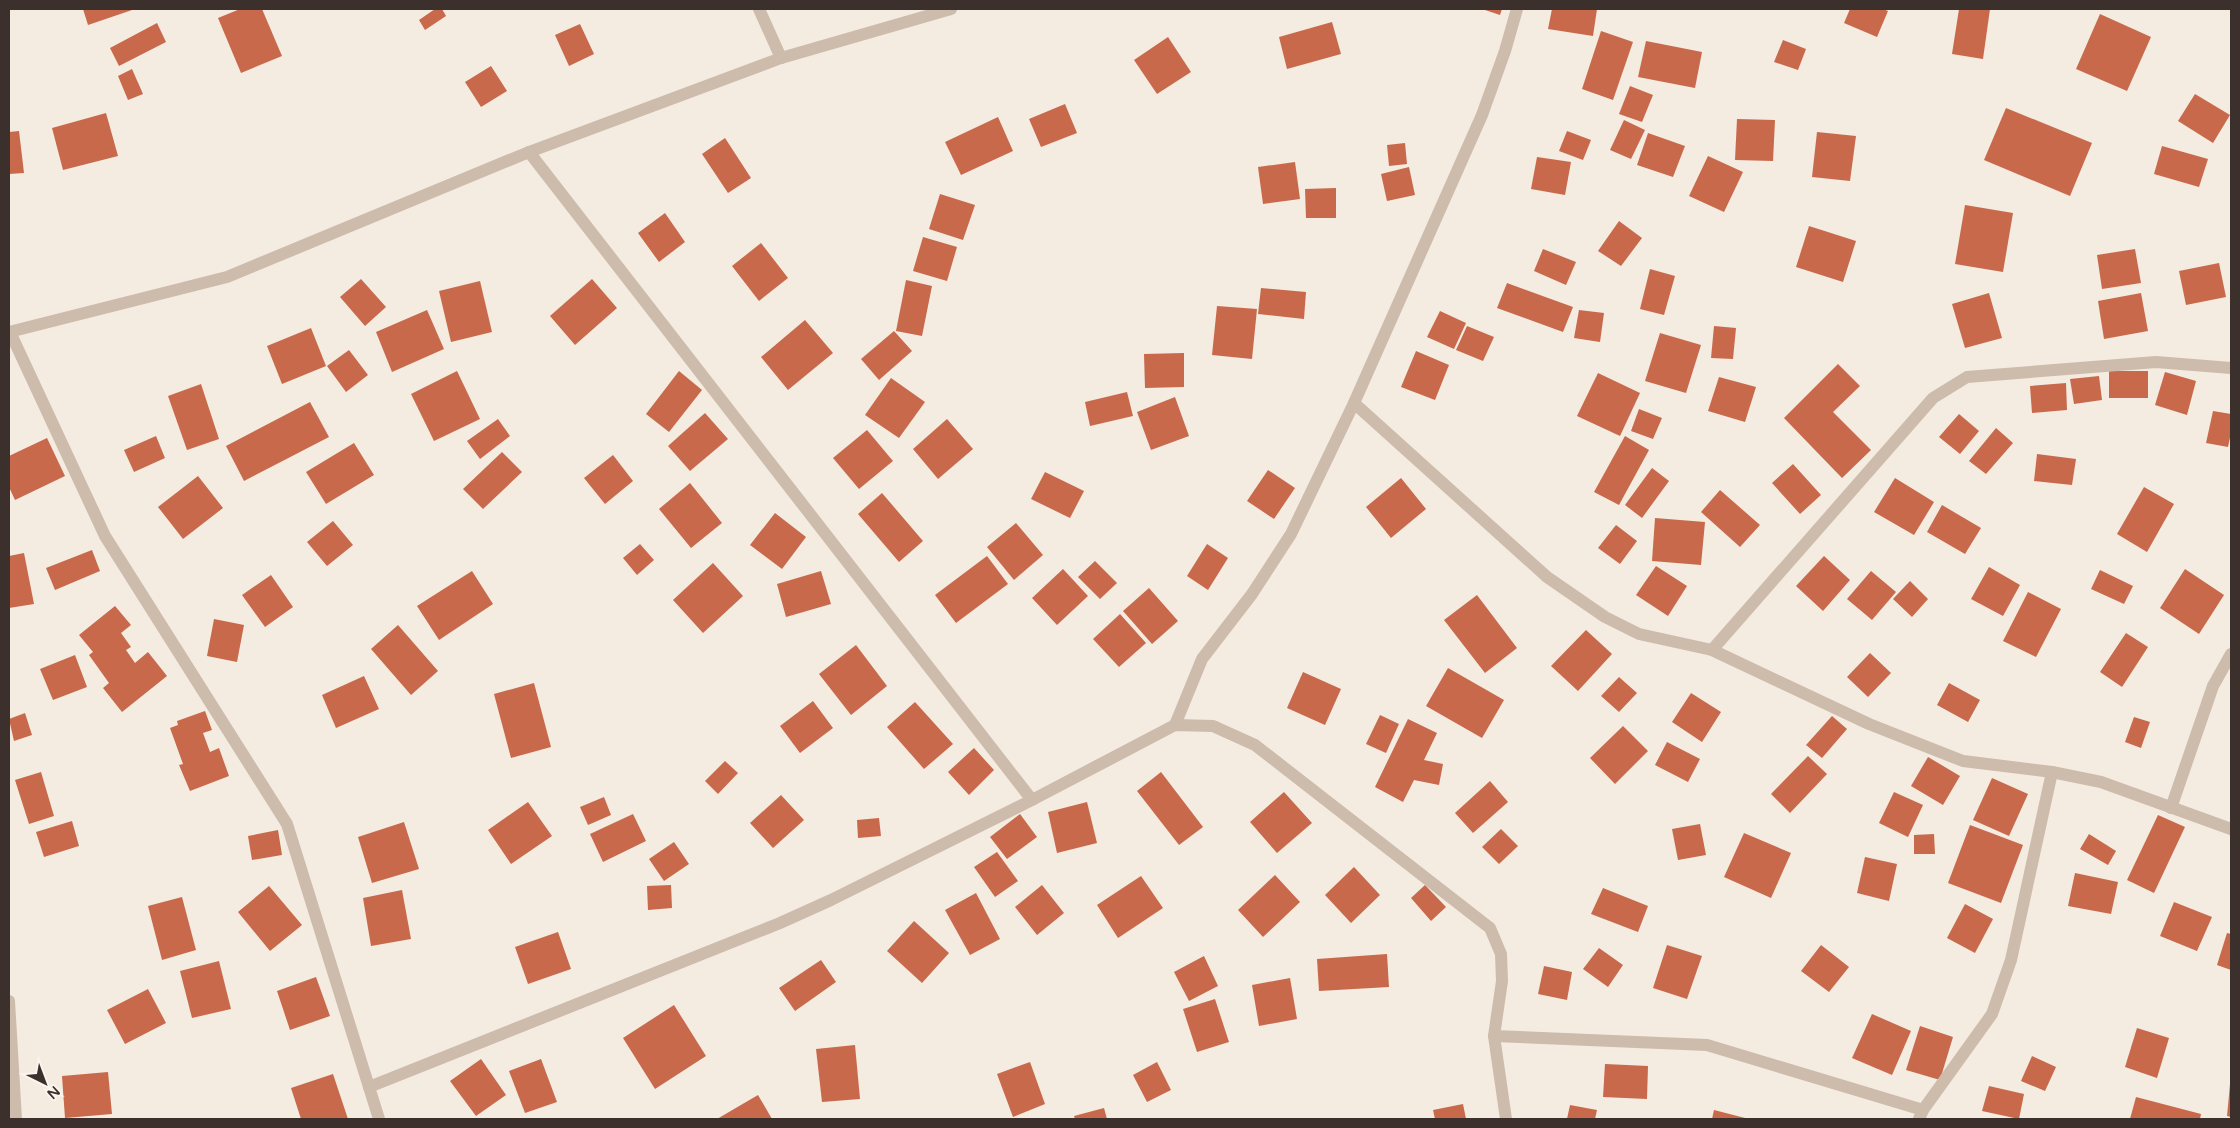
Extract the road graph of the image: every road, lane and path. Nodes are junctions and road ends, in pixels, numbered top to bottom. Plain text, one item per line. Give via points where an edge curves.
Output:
1 (758, 9) edge
2 (951, 9) edge
3 (1517, 9) edge
4 (781, 58) junction
5 (529, 152) junction
6 (9, 332) edge
7 (2231, 368) edge
8 (1354, 403) junction
9 (1712, 650) junction
10 (2231, 654) edge
11 (1175, 725) junction
12 (2052, 772) junction
13 (1032, 800) junction
14 (2171, 808) junction
15 (2231, 829) edge
16 (9, 1001) edge
17 (1494, 1036) junction
18 (368, 1087) junction
19 (1921, 1115) edge
20 (16, 1119) edge
21 (379, 1119) edge
22 (1506, 1119) edge

1 - 4 street
2 - 4 street
3 - 8 street via 1482,115
4 - 5 street
5 - 6 street via 227,277
5 - 13 street
6 - 18 street via 105,536 287,824
7 - 9 street via 2156,362 1967,377 1932,398
8 - 9 street via 1547,577 1605,617 1639,634
8 - 11 street via 1291,534 1252,594 1202,659
9 - 12 street via 1870,724 1962,761
10 - 14 street via 2213,686
11 - 13 street
11 - 17 street via 1213,726 1255,746 1490,928 1501,954 1502,981
12 - 14 street via 2101,782
12 - 19 street via 2011,960 1992,1014
13 - 18 street via 780,923
14 - 15 street
16 - 20 street
17 - 19 street via 1707,1045
17 - 22 street
18 - 21 street

